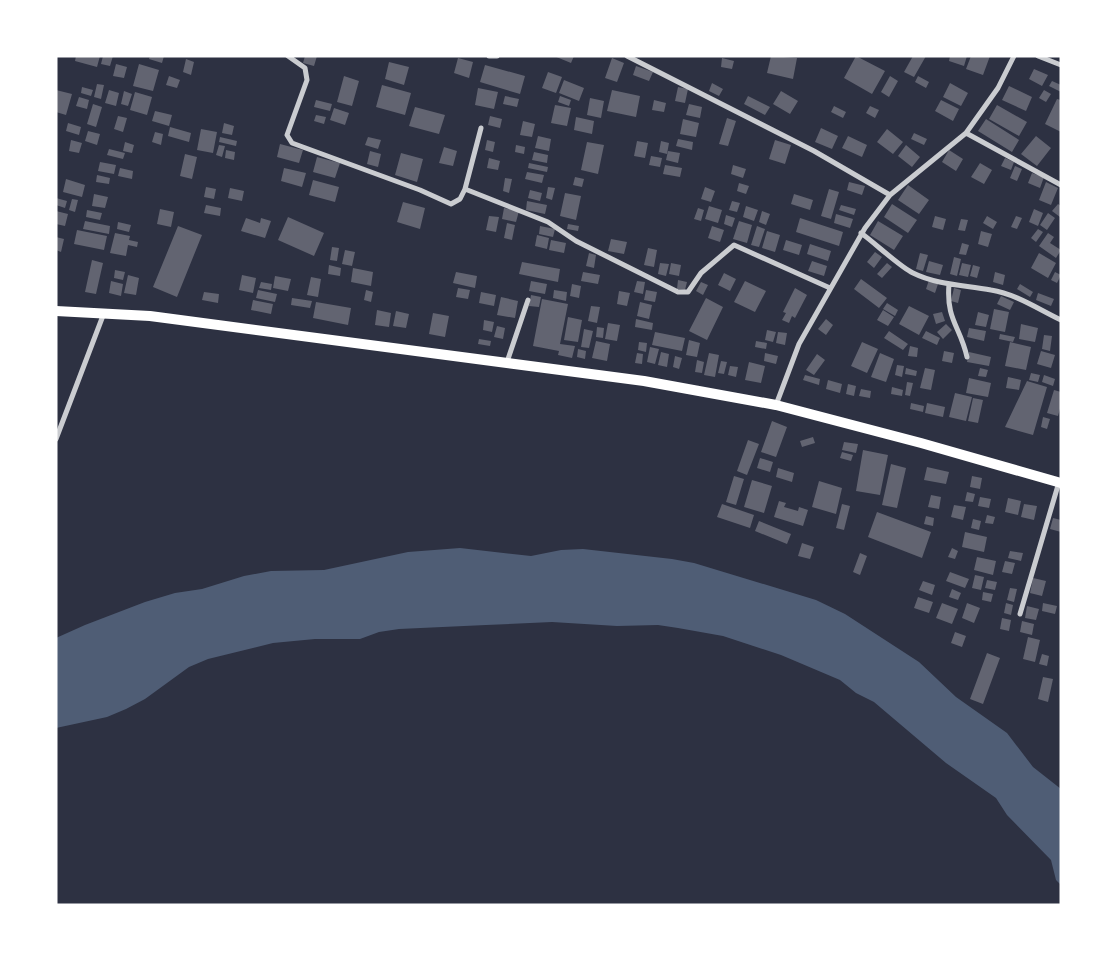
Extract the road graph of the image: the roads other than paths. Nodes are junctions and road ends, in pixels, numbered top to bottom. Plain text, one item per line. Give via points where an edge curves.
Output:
1 (288, 56) edge
2 (489, 56) edge
3 (497, 56) edge
4 (627, 56) edge
5 (1014, 56) edge
6 (1038, 56) edge
7 (1061, 65) edge
8 (481, 128) dead end
9 (966, 133) junction
10 (1061, 185) edge
11 (465, 189) junction
12 (890, 196) junction
13 (861, 234) junction
14 (949, 284) junction
15 (830, 288) junction
16 (528, 300) dead end
17 (56, 311) edge
18 (104, 312) junction
19 (1061, 320) edge
20 (967, 357) dead end
21 (507, 362) junction
22 (776, 405) junction
23 (56, 439) edge
24 (1060, 483) edge
25 (1020, 614) dead end

1 - 11 street via 305,68 307,80 287,135 292,143 451,204 460,199
2 - 3 street
4 - 12 street via 814,151
5 - 9 street via 998,88
6 - 7 street
8 - 11 street
9 - 10 street
9 - 12 street
11 - 15 street via 548,222 576,242 678,292 688,292 701,273 734,245
12 - 13 street
13 - 14 street via 912,273
13 - 15 street
14 - 19 street via 1014,296
14 - 20 street via 952,321
15 - 22 street via 799,344
16 - 21 street
17 - 18 main road
18 - 21 main road
18 - 23 street
21 - 22 main road via 644,381
22 - 24 main road
24 - 25 street

